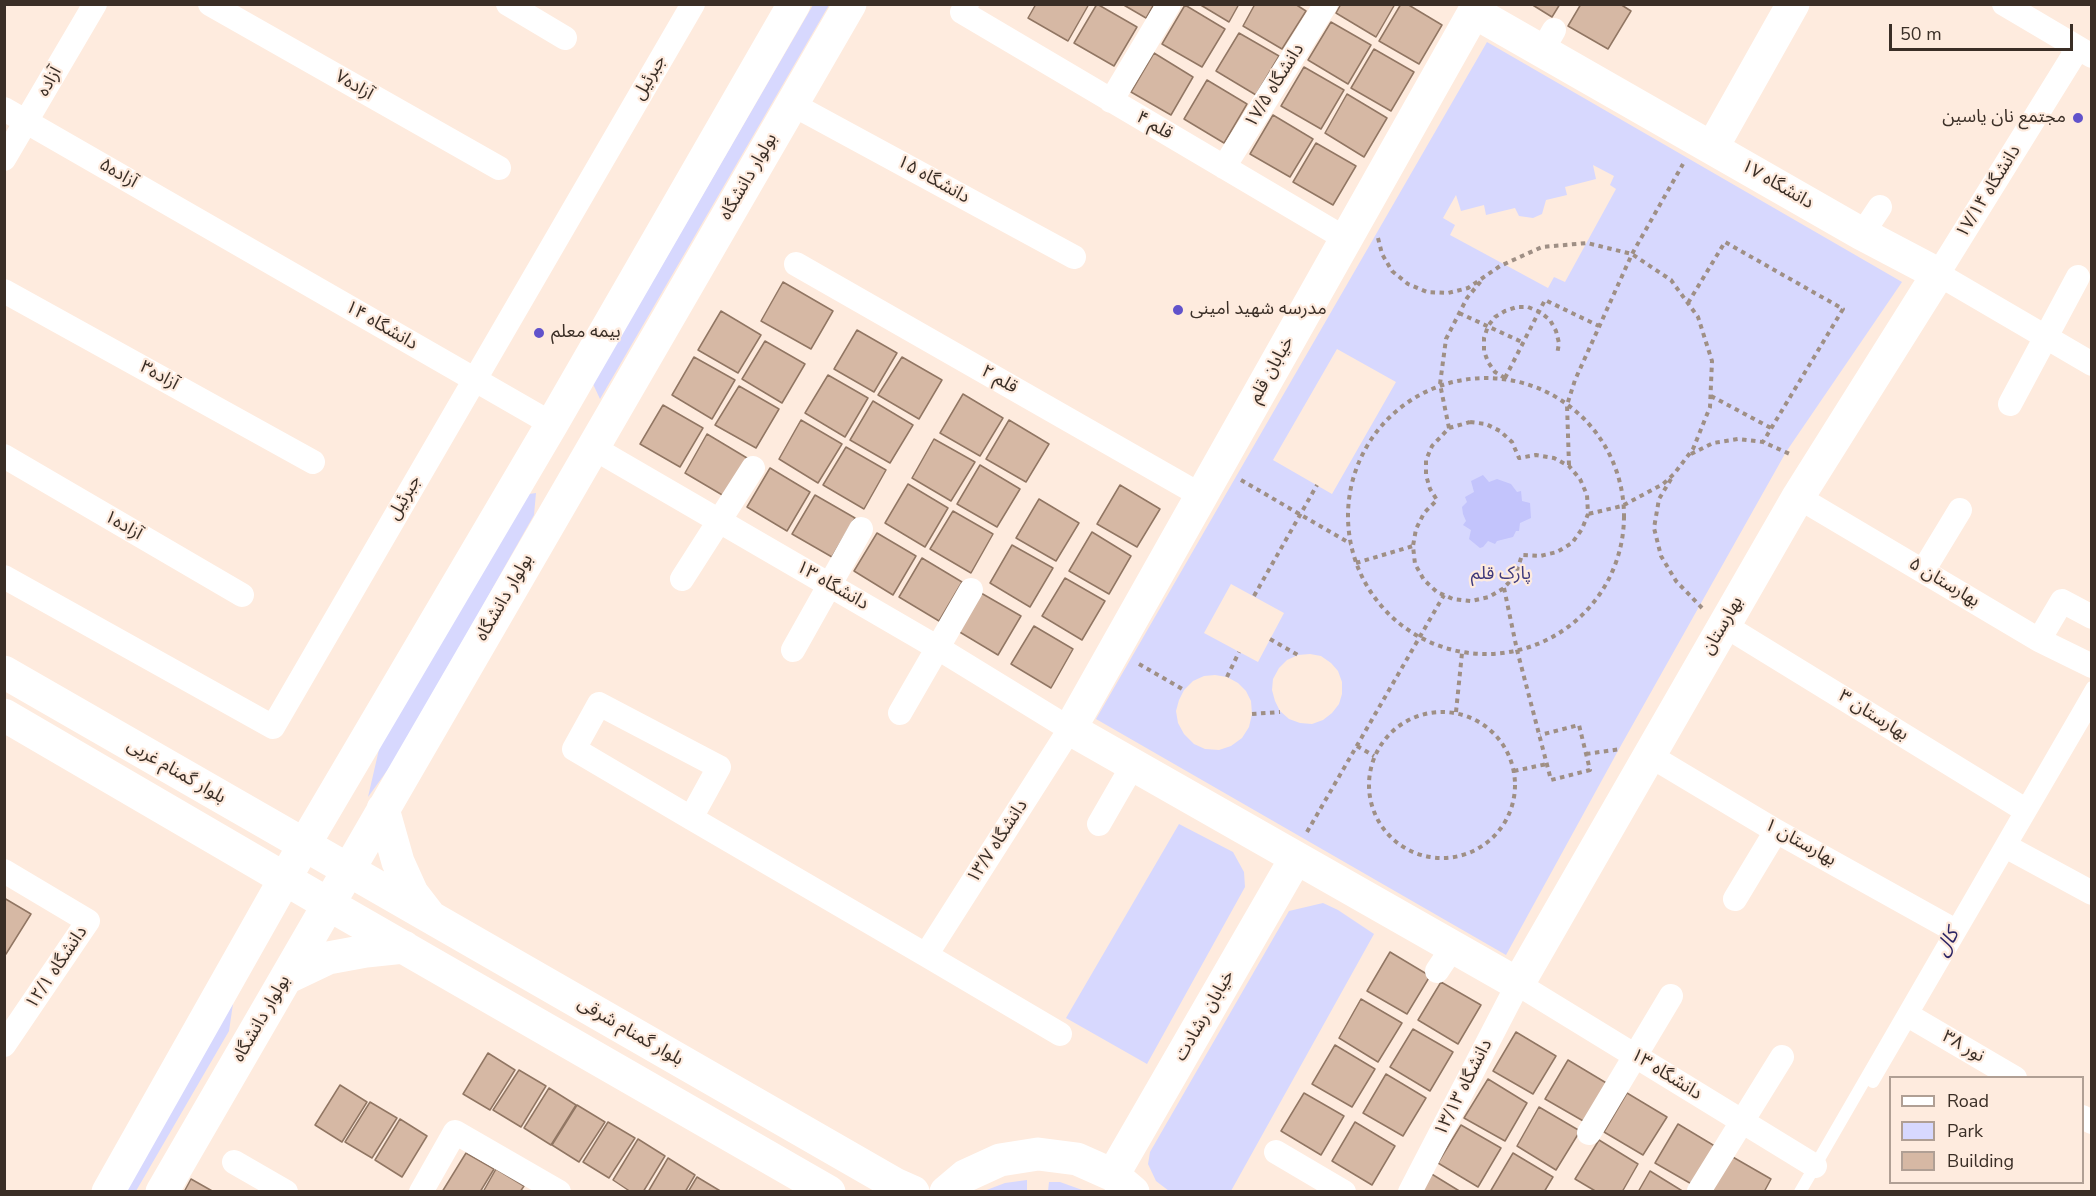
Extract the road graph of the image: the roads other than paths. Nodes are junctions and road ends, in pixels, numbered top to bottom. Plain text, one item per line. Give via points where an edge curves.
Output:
1 (95, 4) edge
2 (210, 4) edge
3 (508, 4) edge
4 (693, 4) edge
5 (795, 4) edge
6 (850, 4) edge
7 (1169, 4) edge
8 (1326, 4) edge
9 (1793, 4) edge
10 (2004, 4) edge
11 (1472, 7) edge
12 (965, 8) edge
13 (565, 38) dead end
14 (2084, 52) edge
15 (1111, 101) junction
16 (792, 104) junction
17 (4, 109) edge
18 (27, 121) junction
19 (1705, 144) junction
20 (4, 159) edge
21 (1224, 167) junction
22 (499, 168) dead end
23 (1880, 207) dead end
24 (210, 227) joint
25 (1352, 228) junction
26 (1862, 234) junction
27 (1074, 257) dead end
28 (796, 264) dead end
29 (1938, 274) junction
30 (2078, 277) dead end
31 (4, 291) edge
32 (2046, 338) junction
33 (2091, 364) edge
34 (474, 379) junction
35 (2010, 404) dead end
36 (552, 424) junction
37 (592, 447) junction
38 (4, 456) edge
39 (313, 462) dead end
40 (753, 468) dead end
41 (1202, 496) junction
42 (1798, 497) junction
43 (1960, 510) dead end
44 (720, 521) junction
45 (861, 528) dead end
46 (1923, 571) junction
47 (4, 577) edge
48 (682, 579) dead end
49 (828, 584) junction
50 (971, 590) dead end
51 (242, 595) dead end
52 (2091, 617) edge
53 (1724, 625) junction
54 (2039, 640) junction
55 (938, 648) junction
56 (793, 650) dead end
57 (2091, 666) edge
58 (4, 672) edge
59 (2091, 687) edge
60 (2091, 707) edge
61 (900, 713) dead end
62 (4, 715) edge
63 (1070, 729) junction
64 (1649, 755) junction
65 (1133, 765) junction
66 (2022, 808) junction
67 (383, 809) junction
68 (691, 818) junction
69 (1099, 824) dead end
70 (1776, 831) junction
71 (304, 845) junction
72 (2009, 848) junction
73 (1296, 858) junction
74 (4, 871) edge
75 (348, 871) junction
76 (285, 878) junction
77 (2091, 893) edge
78 (1735, 899) dead end
79 (328, 904) junction
80 (432, 919) junction
81 (1952, 928) junction
82 (404, 947) junction
83 (926, 955) junction
84 (286, 978) junction
85 (1518, 984) junction
86 (1671, 996) dead end
87 (1911, 1017) junction
88 (1060, 1034) dead end
89 (6, 1039) edge
90 (1635, 1056) junction
91 (1782, 1057) dead end
92 (2013, 1076) edge
93 (1742, 1122) junction
94 (1589, 1133) dead end
95 (1276, 1152) dead end
96 (234, 1162) dead end
97 (1815, 1166) junction
98 (1123, 1183) edge
99 (108, 1191) edge
100 (162, 1191) edge
101 (286, 1191) edge
102 (421, 1191) edge
103 (559, 1191) edge
104 (830, 1191) edge
105 (913, 1191) edge
106 (946, 1191) edge
107 (1344, 1191) edge
108 (1410, 1191) edge
109 (1699, 1191) edge
110 (1800, 1191) edge
111 (1809, 1191) edge

1 - 18 street, آزاده
2 - 22 street, آزاده۷
3 - 13 street
4 - 34 street, جبرئیل
5 - 36 main road
6 - 16 main road, بولوار دانشگاه
7 - 15 street
8 - 21 street, دانشگاه ۱۷/۵
9 - 19 main road
10 - 14 street
11 - 19 main road, دانشگاه ۱۷ via 1548,40
11 - 25 main road, خیابان قلم
12 - 15 street, قلم ۴
14 - 29 street, دانشگاه ۱۷/۱۴
15 - 21 street, قلم ۴
16 - 27 street, دانشگاه ۱۵
16 - 37 main road, بولوار دانشگاه
17 - 18 street, آزاده۵
18 - 20 street, آزاده
18 - 24 street, آزاده۵
19 - 26 main road, دانشگاه ۱۷
21 - 25 street, قلم ۴
23 - 26 street
24 - 34 street, دانشگاه ۱۴
25 - 41 main road, خیابان قلم
26 - 29 main road, دانشگاه ۱۷
28 - 41 street, قلم ۲
29 - 32 street, دانشگاه ۱۷
29 - 42 main road, بهارستان
30 - 32 street
31 - 39 street, آزاده۳
32 - 33 street, دانشگاه ۱۷
32 - 35 street
34 - 36 street, دانشگاه ۱۴
34 - 47 street, جبرئیل via 273,727
36 - 71 main road
37 - 44 street, دانشگاه ۱۳
37 - 67 main road, بولوار دانشگاه
38 - 51 street, آزاده۱
40 - 44 street
41 - 63 main road, خیابان قلم
42 - 46 street, بهارستان ۵
42 - 53 main road, بهارستان
43 - 46 street
44 - 48 street
44 - 49 street, دانشگاه ۱۳
45 - 49 street
46 - 54 street, بهارستان ۵
49 - 55 street, دانشگاه ۱۳
49 - 56 street
50 - 55 street
52 - 54 street via 2062,602
53 - 64 main road, بهارستان
53 - 66 street, بهارستان ۳
54 - 57 street, بهارستان ۵
55 - 61 street
55 - 63 street, دانشگاه ۱۳
58 - 71 main road, بلوار گمنام غربی
59 - 66 lane
60 - 72 lane
62 - 76 main road, بلوار گمنام غربی
63 - 65 main road
63 - 83 street, دانشگاه ۱۳/۷
64 - 70 street, بهارستان ۱
64 - 85 main road, بهارستان
65 - 69 street
65 - 73 main road
66 - 81 lane
67 - 75 main road, بولوار دانشگاه
67 - 80 main road via 398,862 412,892
68 - 68 street via 719,767 599,704 574,749
68 - 83 street
70 - 78 street
70 - 81 street, بهارستان ۱
71 - 75 main road, بلوار گمنام غربی
71 - 76 main road
72 - 77 street
72 - 87 lane
73 - 85 main road via 1445,959
73 - 98 main road, خیابان رشادت
74 - 89 street, دانشگاه ۱۲/۱ via 88,921
75 - 79 main road, بولوار دانشگاه
75 - 80 main road, بلوار گمنام شرقی
76 - 79 main road, بلوار گمنام غربی
76 - 99 main road
79 - 82 main road
79 - 84 main road, بولوار دانشگاه
80 - 105 main road, بلوار گمنام شرقی
81 - 97 lane
82 - 84 main road via 328,958
82 - 104 main road
83 - 88 street
84 - 100 main road, بولوار دانشگاه
85 - 90 street, دانشگاه ۱۳
85 - 108 street, دانشگاه ۱۳/۱۳
86 - 90 street
87 - 92 street, نور ۳۸
87 - 111 lane
90 - 93 street, دانشگاه ۱۳
90 - 94 street
91 - 93 street
93 - 97 street, دانشگاه ۱۳
93 - 109 street
95 - 107 street
96 - 101 street
97 - 110 lane
98 - 106 main road via 1077,1159 1038,1154 1000,1160 964,1176
102 - 103 street via 455,1132

